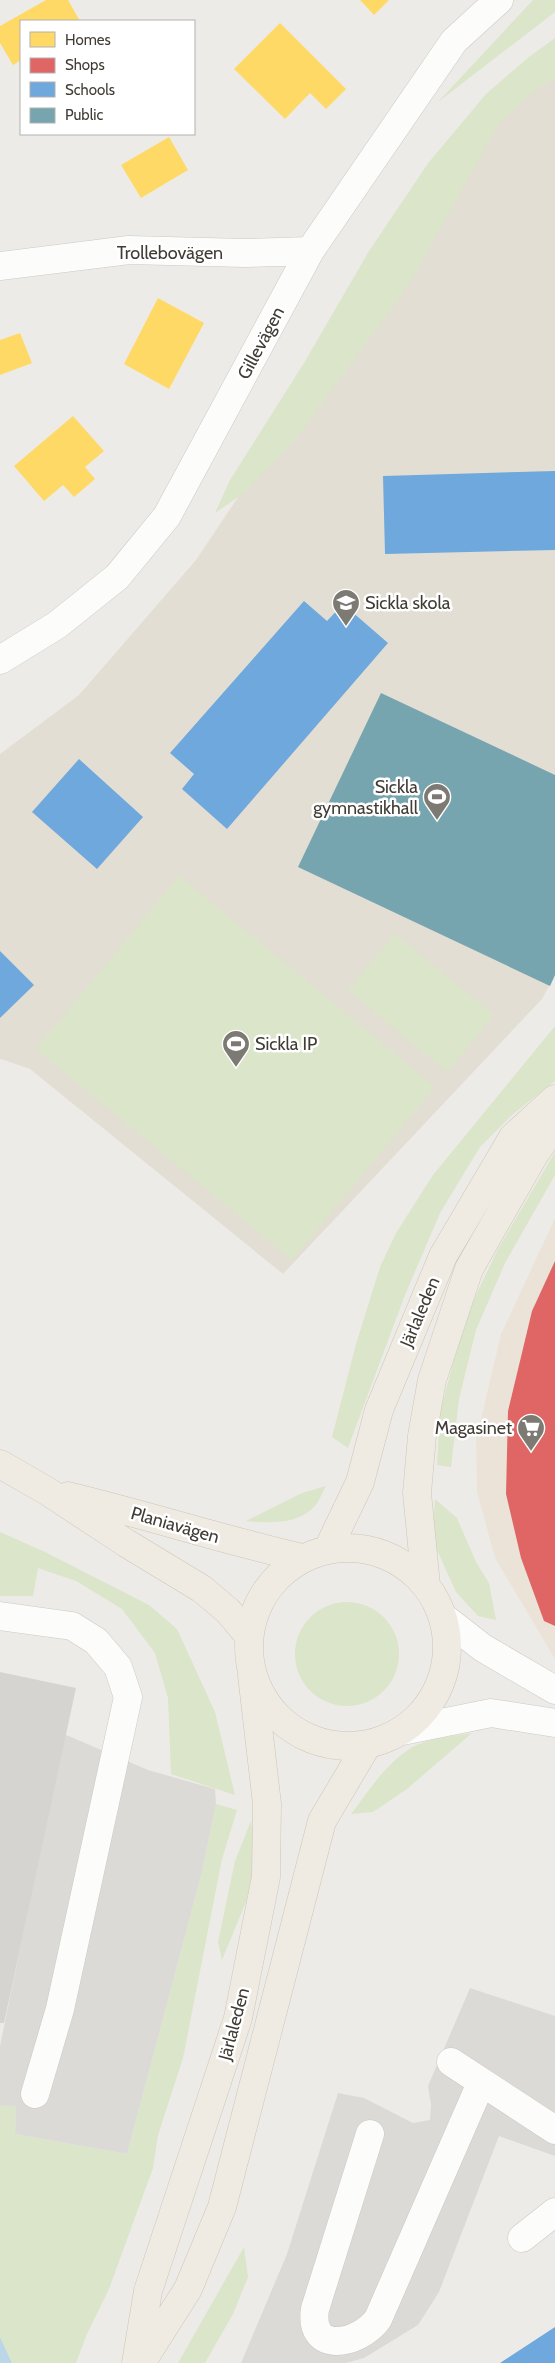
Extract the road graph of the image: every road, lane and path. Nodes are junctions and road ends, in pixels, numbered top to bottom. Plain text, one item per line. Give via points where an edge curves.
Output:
1 (499, 0) edge
2 (310, 251) junction
3 (0, 266) edge
4 (0, 660) edge
5 (555, 1099) edge
6 (555, 1125) edge
7 (0, 1464) edge
8 (47, 1491) junction
9 (328, 1549) junction
10 (302, 1558) junction
11 (426, 1585) junction
12 (0, 1616) edge
13 (443, 1617) junction
14 (249, 1636) junction
15 (252, 1675) junction
16 (555, 1690) edge
17 (555, 1723) edge
18 (402, 1730) junction
19 (366, 1745) junction
20 (451, 2062) dead end
21 (481, 2083) junction
22 (36, 2094) dead end
23 (555, 2130) edge
24 (370, 2134) dead end
25 (555, 2212) edge
26 (522, 2238) dead end
27 (136, 2363) edge
28 (141, 2363) edge

1 - 2 street, Gillevägen via 454,41
2 - 3 street, Trollebovägen via 130,250
2 - 4 street, Gillevägen via 167,516 117,577 57,625
5 - 9 main road, Järlaleden via 513,1137 443,1256 379,1410 360,1482
6 - 11 main road, Järlaleden via 534,1155 469,1269 432,1380 422,1436 417,1493
7 - 8 main road, Planiavägen
8 - 10 main road, Planiavägen via 231,1542
8 - 14 main road, Planiavägen via 202,1589 228,1611
9 - 10 main road
9 - 11 main road via 355,1548 382,1553 406,1566
10 - 14 main road, Järlaleden via 276,1578 258,1604
11 - 13 main road
12 - 22 street via 72,1626 96,1641 118,1667 128,1697 60,2009
13 - 16 street via 483,1648
13 - 18 main road via 448,1649 442,1680 426,1709
14 - 15 main road, Järlaleden
15 - 19 main road via 268,1707 295,1732 330,1745
15 - 27 main road, Järlaleden via 267,1804 266,1877 238,2018 148,2291
17 - 18 street via 491,1712
18 - 19 main road
19 - 28 main road, Järlaleden via 322,1821 222,2207 188,2289
20 - 21 street
21 - 23 street
21 - 24 street via 378,2319 361,2335 335,2342 325,2338 314,2326 314,2309
25 - 26 street

